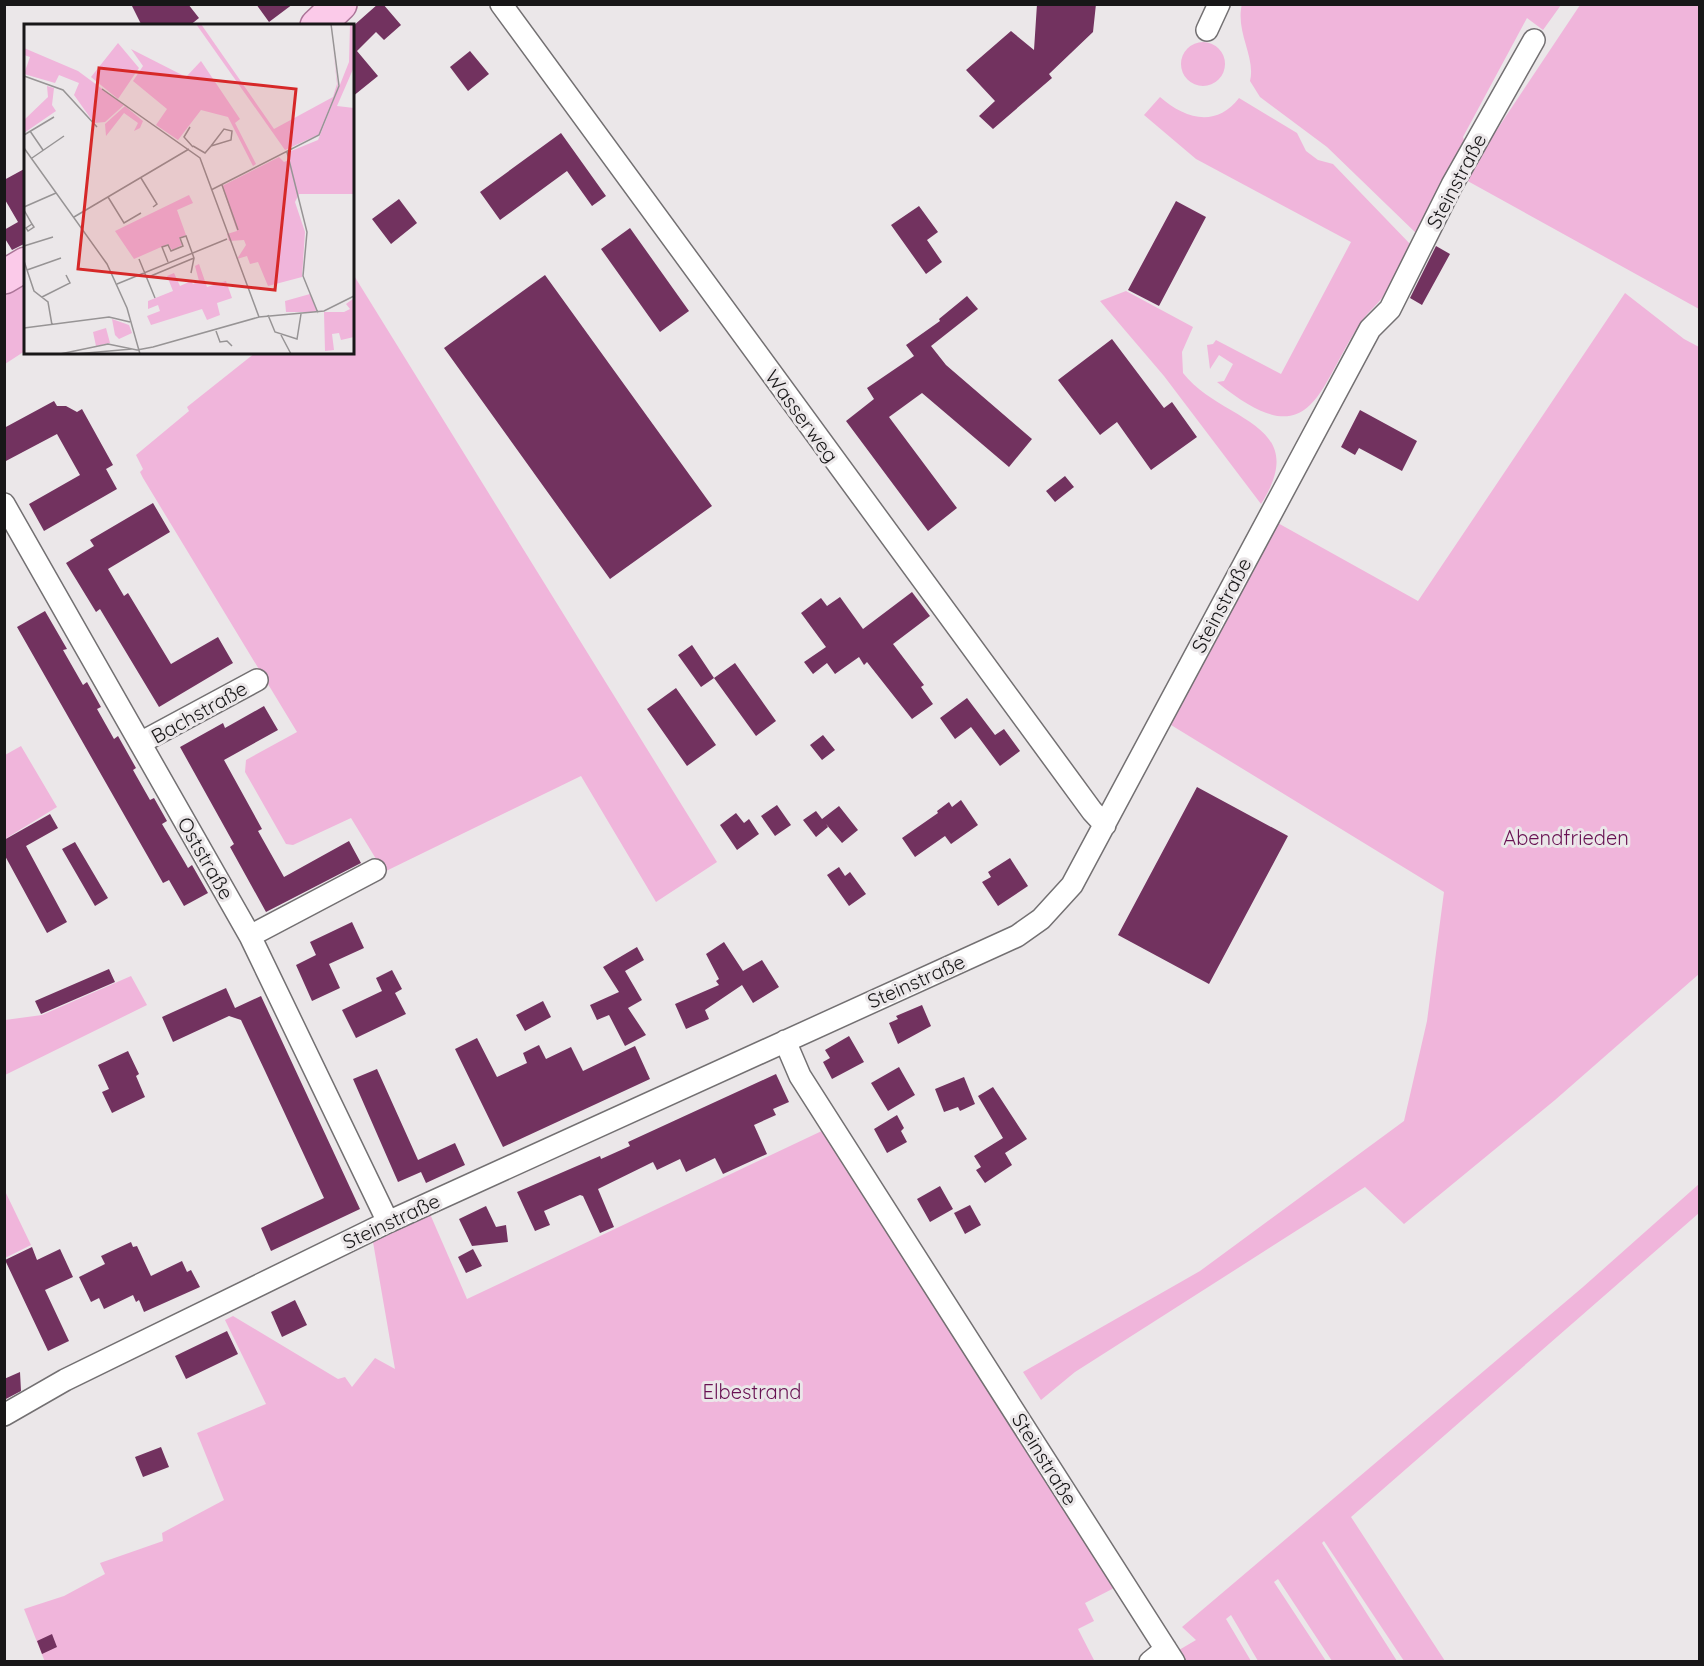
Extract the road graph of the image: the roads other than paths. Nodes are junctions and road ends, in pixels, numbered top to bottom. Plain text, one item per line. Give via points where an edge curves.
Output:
1 (340, 4) edge
2 (501, 4) edge
3 (1218, 4) edge
4 (319, 24) edge
5 (1207, 30) dead end
6 (1534, 40) dead end
7 (24, 265) edge
8 (4, 277) edge
9 (4, 504) edge
10 (257, 680) dead end
11 (140, 744) junction
12 (1105, 825) junction
13 (375, 870) dead end
14 (250, 936) junction
15 (785, 1041) junction
16 (388, 1222) junction
17 (4, 1415) edge
18 (1163, 1658) edge

1 - 4 main road
2 - 12 street, Wasserweg
3 - 5 street
6 - 12 street, Steinstraße via 1452,184 1390,309 1370,329
7 - 8 main road
9 - 11 street, Oststraße
10 - 11 street, Bachstraße
11 - 14 street, Oststraße
12 - 15 street, Steinstraße via 1058,903 1017,936
13 - 14 street
14 - 16 street, Oststraße
15 - 16 street, Steinstraße
15 - 18 street, Steinstraße via 800,1076
16 - 17 street, Steinstraße via 65,1380

